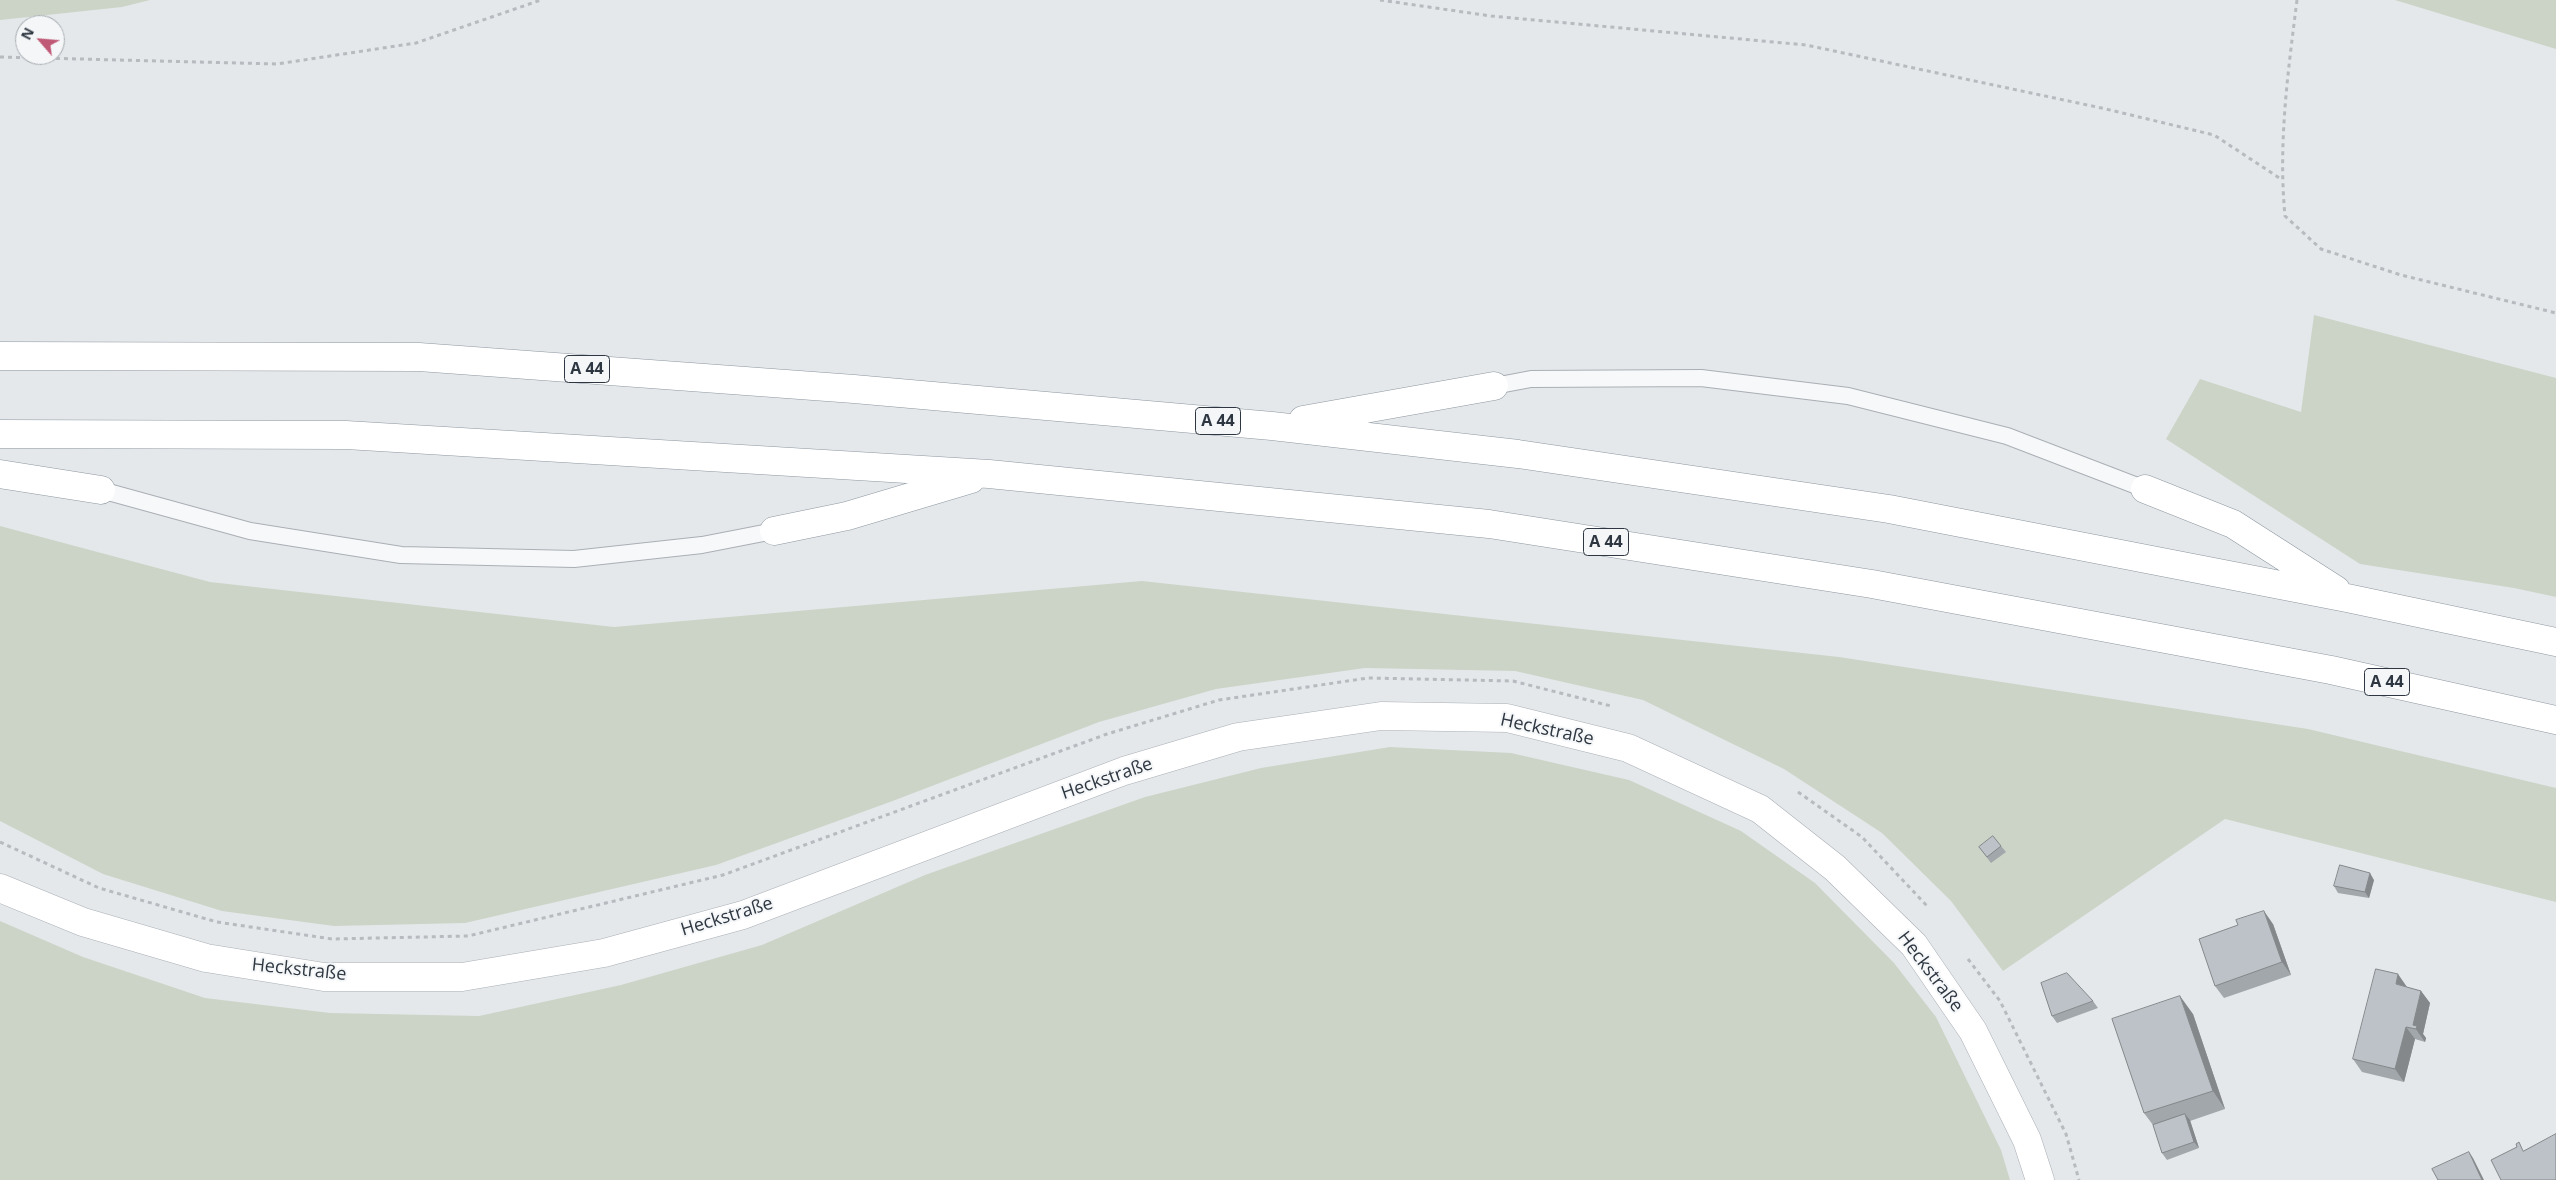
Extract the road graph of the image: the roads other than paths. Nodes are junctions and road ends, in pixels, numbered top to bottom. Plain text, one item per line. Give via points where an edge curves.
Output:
1 (0, 356) edge
2 (1494, 386) joint
3 (1272, 426) junction
4 (0, 434) edge
5 (0, 474) edge
6 (989, 474) junction
7 (2145, 489) joint
8 (101, 490) joint
9 (774, 531) joint
10 (2348, 598) junction
11 (2556, 642) edge
12 (2556, 720) edge
13 (0, 888) edge
14 (2040, 1180) edge

1 - 3 main road, A 44 via 420,357 854,389
2 - 3 main road
2 - 7 lane via 1532,379 1701,378 1848,396 2007,436
3 - 10 main road, A 44 via 1518,454 1889,509
4 - 6 main road, A 44 via 346,435
5 - 8 main road
6 - 9 main road via 847,516
6 - 12 main road, A 44 via 1489,524 1862,582 2331,670
7 - 10 main road via 2233,524
8 - 9 lane via 250,531 401,555 574,559 702,545
10 - 11 main road, A 44
13 - 14 main road, Heckstraße via 83,922 206,958 324,977 462,977 604,953 742,915 1124,771 1238,737 1381,716 1507,718 1628,748 1760,810 1835,868 1914,945 1973,1031 2027,1140

